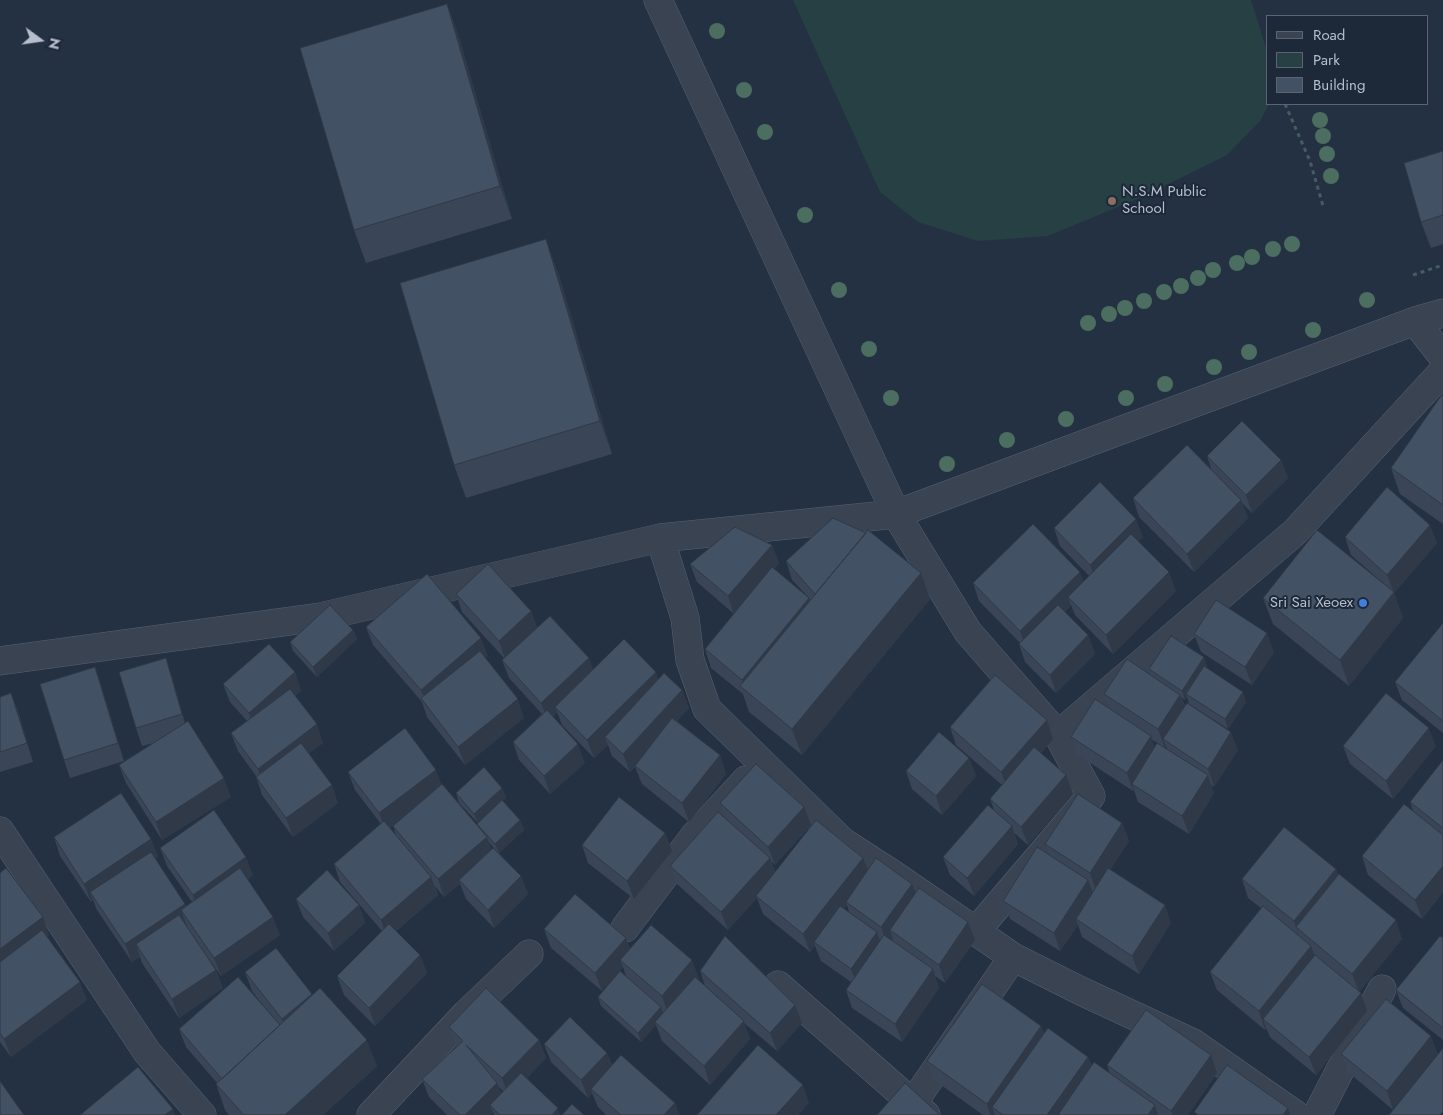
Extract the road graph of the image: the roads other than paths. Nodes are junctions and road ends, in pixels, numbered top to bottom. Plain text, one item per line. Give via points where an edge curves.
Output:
1 (658, 0) edge
2 (1443, 313) edge
3 (1415, 321) junction
4 (1443, 357) edge
5 (1443, 372) edge
6 (896, 514) junction
7 (660, 538) junction
8 (0, 661) edge
9 (1058, 735) junction
10 (762, 762) junction
11 (0, 831) edge
12 (625, 928) dead end
13 (976, 931) junction
14 (529, 954) dead end
15 (1013, 957) junction
16 (778, 985) edge
17 (1382, 989) dead end
18 (920, 1109) edge
19 (202, 1115) edge
20 (372, 1115) edge
21 (1296, 1115) edge
22 (1317, 1115) edge

1 - 6 street
2 - 3 street
3 - 4 street
3 - 6 street
5 - 9 street via 1295,532
6 - 7 street
6 - 9 street via 968,632
7 - 8 street via 320,617
7 - 10 street via 684,618 690,660 707,709
9 - 13 street via 1091,796
10 - 12 street via 695,836
10 - 13 street via 843,842
11 - 19 street via 147,1052
13 - 15 street
14 - 20 street via 460,1020
15 - 18 street
15 - 21 street via 1193,1043
16 - 18 street
17 - 22 street

